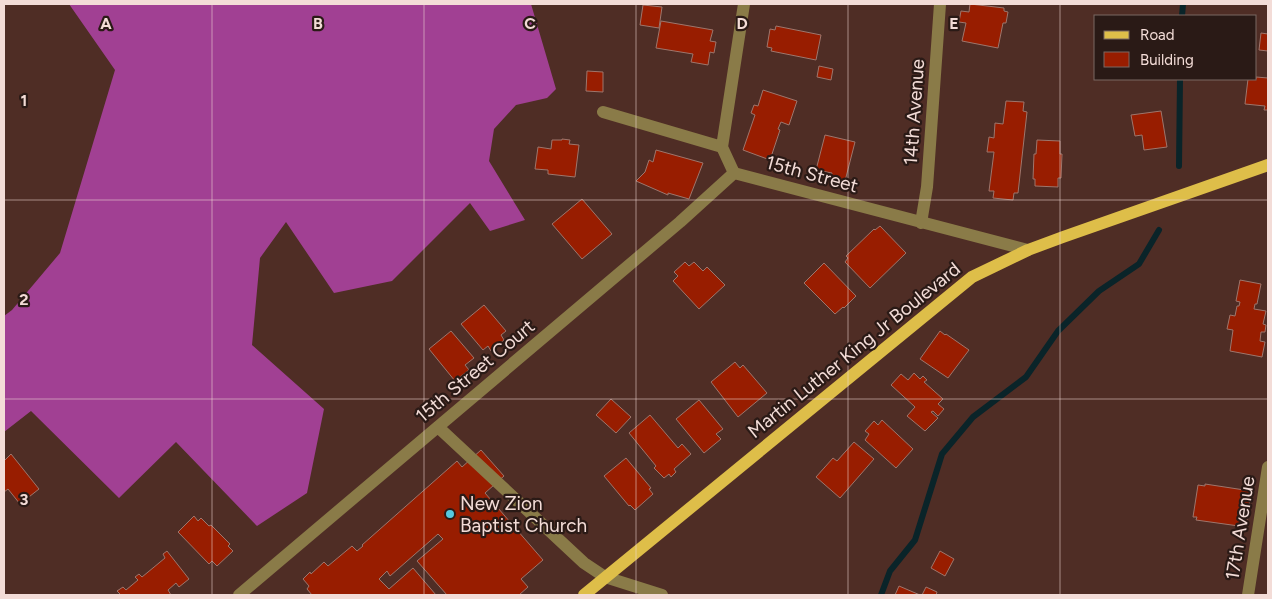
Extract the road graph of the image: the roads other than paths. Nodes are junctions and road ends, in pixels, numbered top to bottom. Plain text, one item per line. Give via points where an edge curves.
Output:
1 (744, 4) edge
2 (940, 4) edge
3 (603, 112) dead end
4 (722, 147) junction
5 (1268, 165) edge
6 (734, 173) junction
7 (921, 223) junction
8 (1028, 250) junction
9 (438, 427) junction
10 (1268, 467) edge
11 (605, 577) junction
12 (239, 595) edge
13 (584, 595) edge
14 (662, 595) edge
15 (1248, 595) edge

1 - 4 street
2 - 7 street, 14th Avenue via 927,187
3 - 4 street
4 - 6 street
5 - 8 main road, Martin Luther King Jr Boulevard
6 - 7 street, 15th Street
6 - 9 street, 15th Street Court
7 - 8 street, 15th Street
8 - 11 main road, Martin Luther King Jr Boulevard via 972,277
9 - 11 street via 584,563
9 - 12 street, 15th Street Court
10 - 15 street, 17th Avenue
11 - 13 main road, Martin Luther King Jr Boulevard
11 - 14 street

